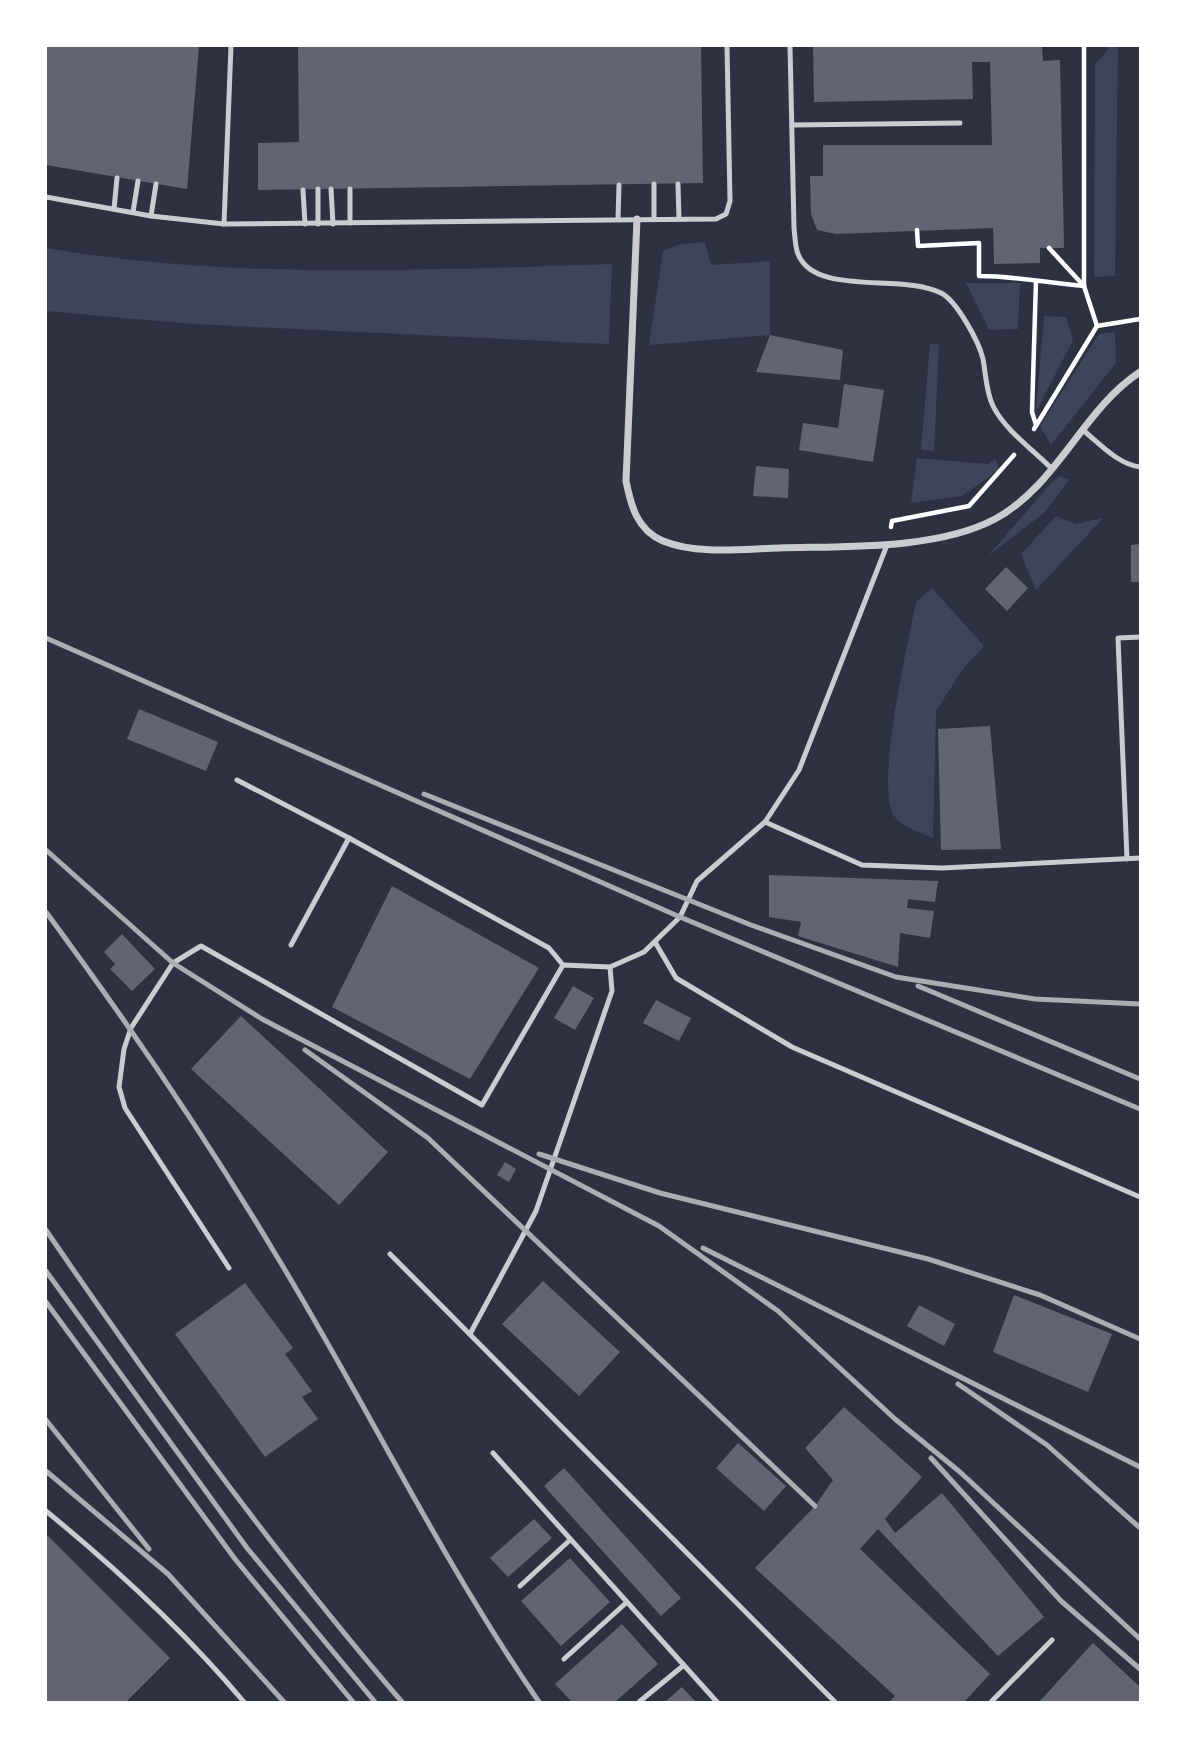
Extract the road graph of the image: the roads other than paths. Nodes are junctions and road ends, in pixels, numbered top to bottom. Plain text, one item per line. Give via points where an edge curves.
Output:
1 (231, 46) edge
2 (727, 46) edge
3 (790, 46) edge
4 (960, 123) dead end
5 (792, 125) junction
6 (117, 178) dead end
7 (138, 181) dead end
8 (156, 184) dead end
9 (654, 184) dead end
10 (678, 184) dead end
11 (619, 185) dead end
12 (318, 189) dead end
13 (331, 189) dead end
14 (350, 189) dead end
15 (303, 190) dead end
16 (46, 197) edge
17 (114, 209) junction
18 (133, 212) junction
19 (151, 216) junction
20 (618, 219) junction
21 (637, 219) junction
22 (654, 219) junction
23 (679, 219) junction
24 (332, 223) junction
25 (350, 223) junction
26 (224, 224) junction
27 (318, 224) junction
28 (305, 225) junction
29 (1140, 372) edge
30 (1084, 431) junction
31 (1140, 467) edge
32 (1051, 468) junction
33 (887, 545) junction
34 (1140, 637) edge
35 (237, 780) dead end
36 (765, 822) junction
37 (349, 838) junction
38 (1140, 858) edge
39 (1127, 859) junction
40 (655, 942) junction
41 (291, 945) dead end
42 (563, 965) junction
43 (610, 967) junction
44 (1140, 1197) edge
45 (390, 1254) dead end
46 (229, 1268) dead end
47 (470, 1334) junction
48 (493, 1453) dead end
49 (46, 1511) edge
50 (570, 1539) junction
51 (520, 1586) dead end
52 (627, 1602) junction
53 (1052, 1640) dead end
54 (564, 1659) dead end
55 (684, 1665) junction
56 (244, 1703) edge
57 (639, 1703) edge
58 (717, 1703) edge
59 (835, 1703) edge
60 (991, 1703) edge

1 - 26 lane
2 - 23 lane via 730,201 726,214 716,219
3 - 5 lane
4 - 5 lane
5 - 32 lane via 798,255 811,271 832,280 915,283 944,294 965,320 982,356 998,416
6 - 17 lane
7 - 18 lane
8 - 19 lane
9 - 22 lane
10 - 23 lane
11 - 20 lane
12 - 27 lane
13 - 24 lane
14 - 25 lane
15 - 28 lane
16 - 17 lane
17 - 18 lane
18 - 19 lane
19 - 26 lane
20 - 21 lane
20 - 25 lane
21 - 22 lane
21 - 33 street via 626,481 632,511 644,528 661,540 687,548
22 - 23 lane
24 - 25 lane
24 - 27 lane
26 - 28 lane
27 - 28 lane
29 - 30 street via 1115,392
30 - 31 lane via 1112,454
30 - 32 street
32 - 33 street via 995,519 962,531
33 - 36 lane via 799,770
34 - 39 lane via 1118,638
35 - 37 lane
36 - 39 lane via 862,866 942,868
36 - 40 lane via 697,881 680,917
37 - 41 lane
37 - 42 lane via 549,948
38 - 39 lane
40 - 43 lane via 630,961
40 - 44 lane via 676,978 792,1047
42 - 43 lane
42 - 46 lane via 482,1105 201,946 173,963 131,1028 119,1087 125,1108
43 - 47 lane via 612,991 536,1210
45 - 47 lane
47 - 59 lane
48 - 50 lane
49 - 56 lane via 154,1606 208,1659
50 - 51 lane
50 - 52 lane
52 - 54 lane
52 - 55 lane
53 - 60 lane
55 - 57 lane
55 - 58 lane

